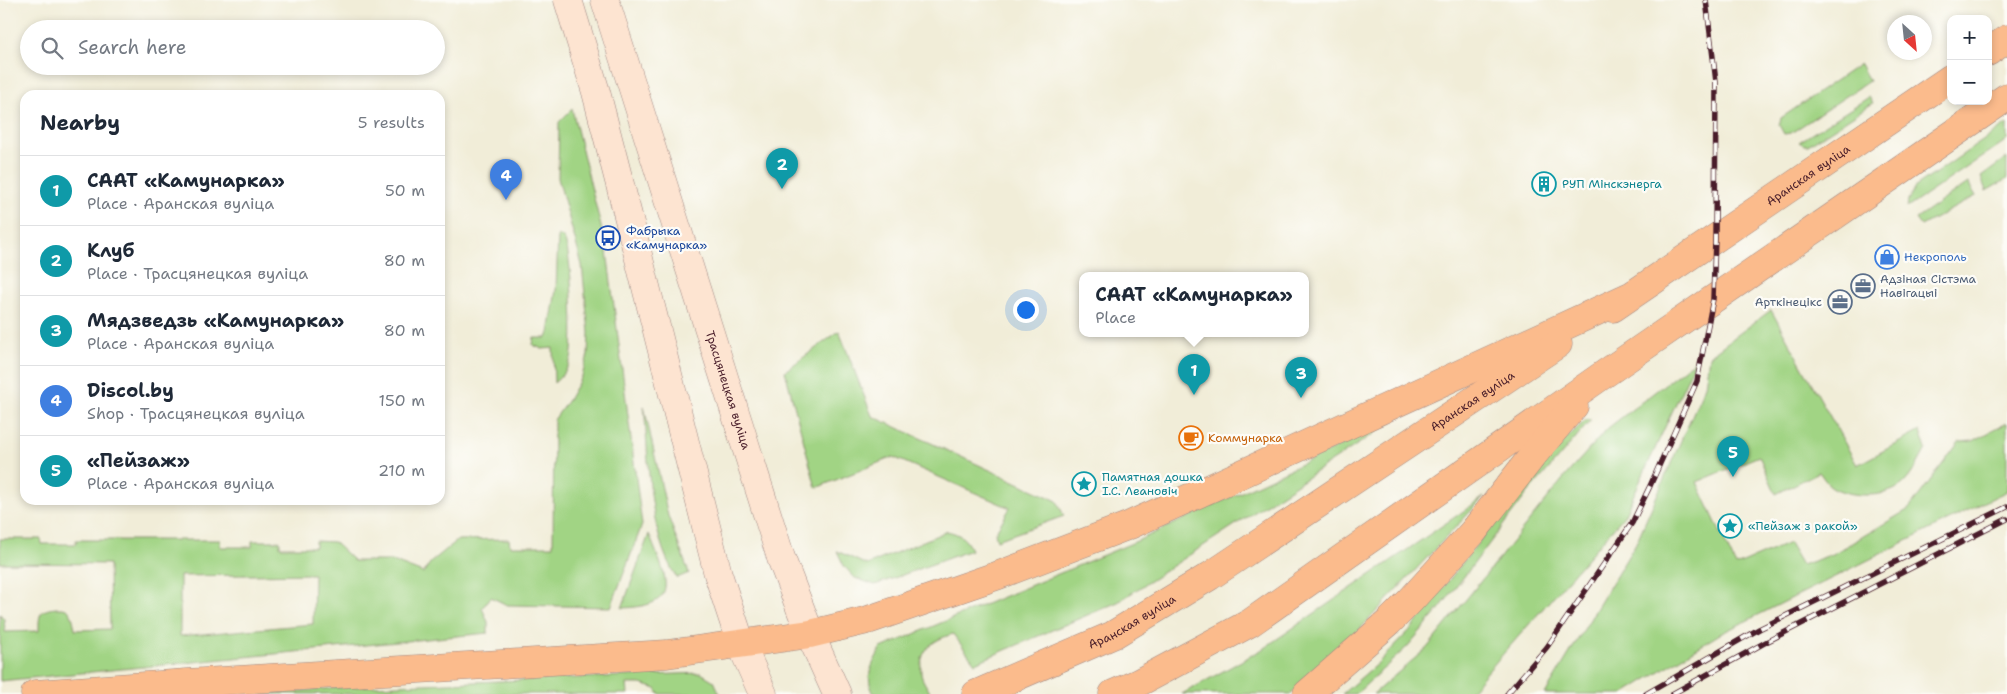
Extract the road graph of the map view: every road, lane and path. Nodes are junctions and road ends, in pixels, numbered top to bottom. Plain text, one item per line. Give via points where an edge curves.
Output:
1 (568, 0) edge
2 (605, 0) edge
3 (2007, 38) edge
4 (1992, 49) edge
5 (630, 81) junction
6 (1947, 81) edge
7 (596, 92) junction
8 (2007, 97) edge
9 (1628, 297) junction
10 (1600, 377) junction
11 (810, 634) junction
12 (741, 644) junction
13 (981, 693) edge
14 (35, 694) edge
15 (763, 694) edge
16 (837, 694) edge
17 (1113, 694) edge
18 (1307, 694) edge

1 - 7 main road
2 - 5 main road, Трасцянецкая вуліца
3 - 4 main road
5 - 7 main road
5 - 11 main road, Трасцянецкая вуліца via 781,558
6 - 9 main road, Аранская вуліца
7 - 12 main road via 718,574
8 - 10 main road
9 - 11 main road via 1130,525 868,620
9 - 13 main road, Аранская вуліца via 1210,576 1113,635
10 - 17 main road via 1250,623
10 - 18 main road via 1473,532 1416,594
11 - 12 main road
11 - 16 main road, Трасцянецкая вуліца
12 - 14 main road via 667,654
12 - 15 main road

